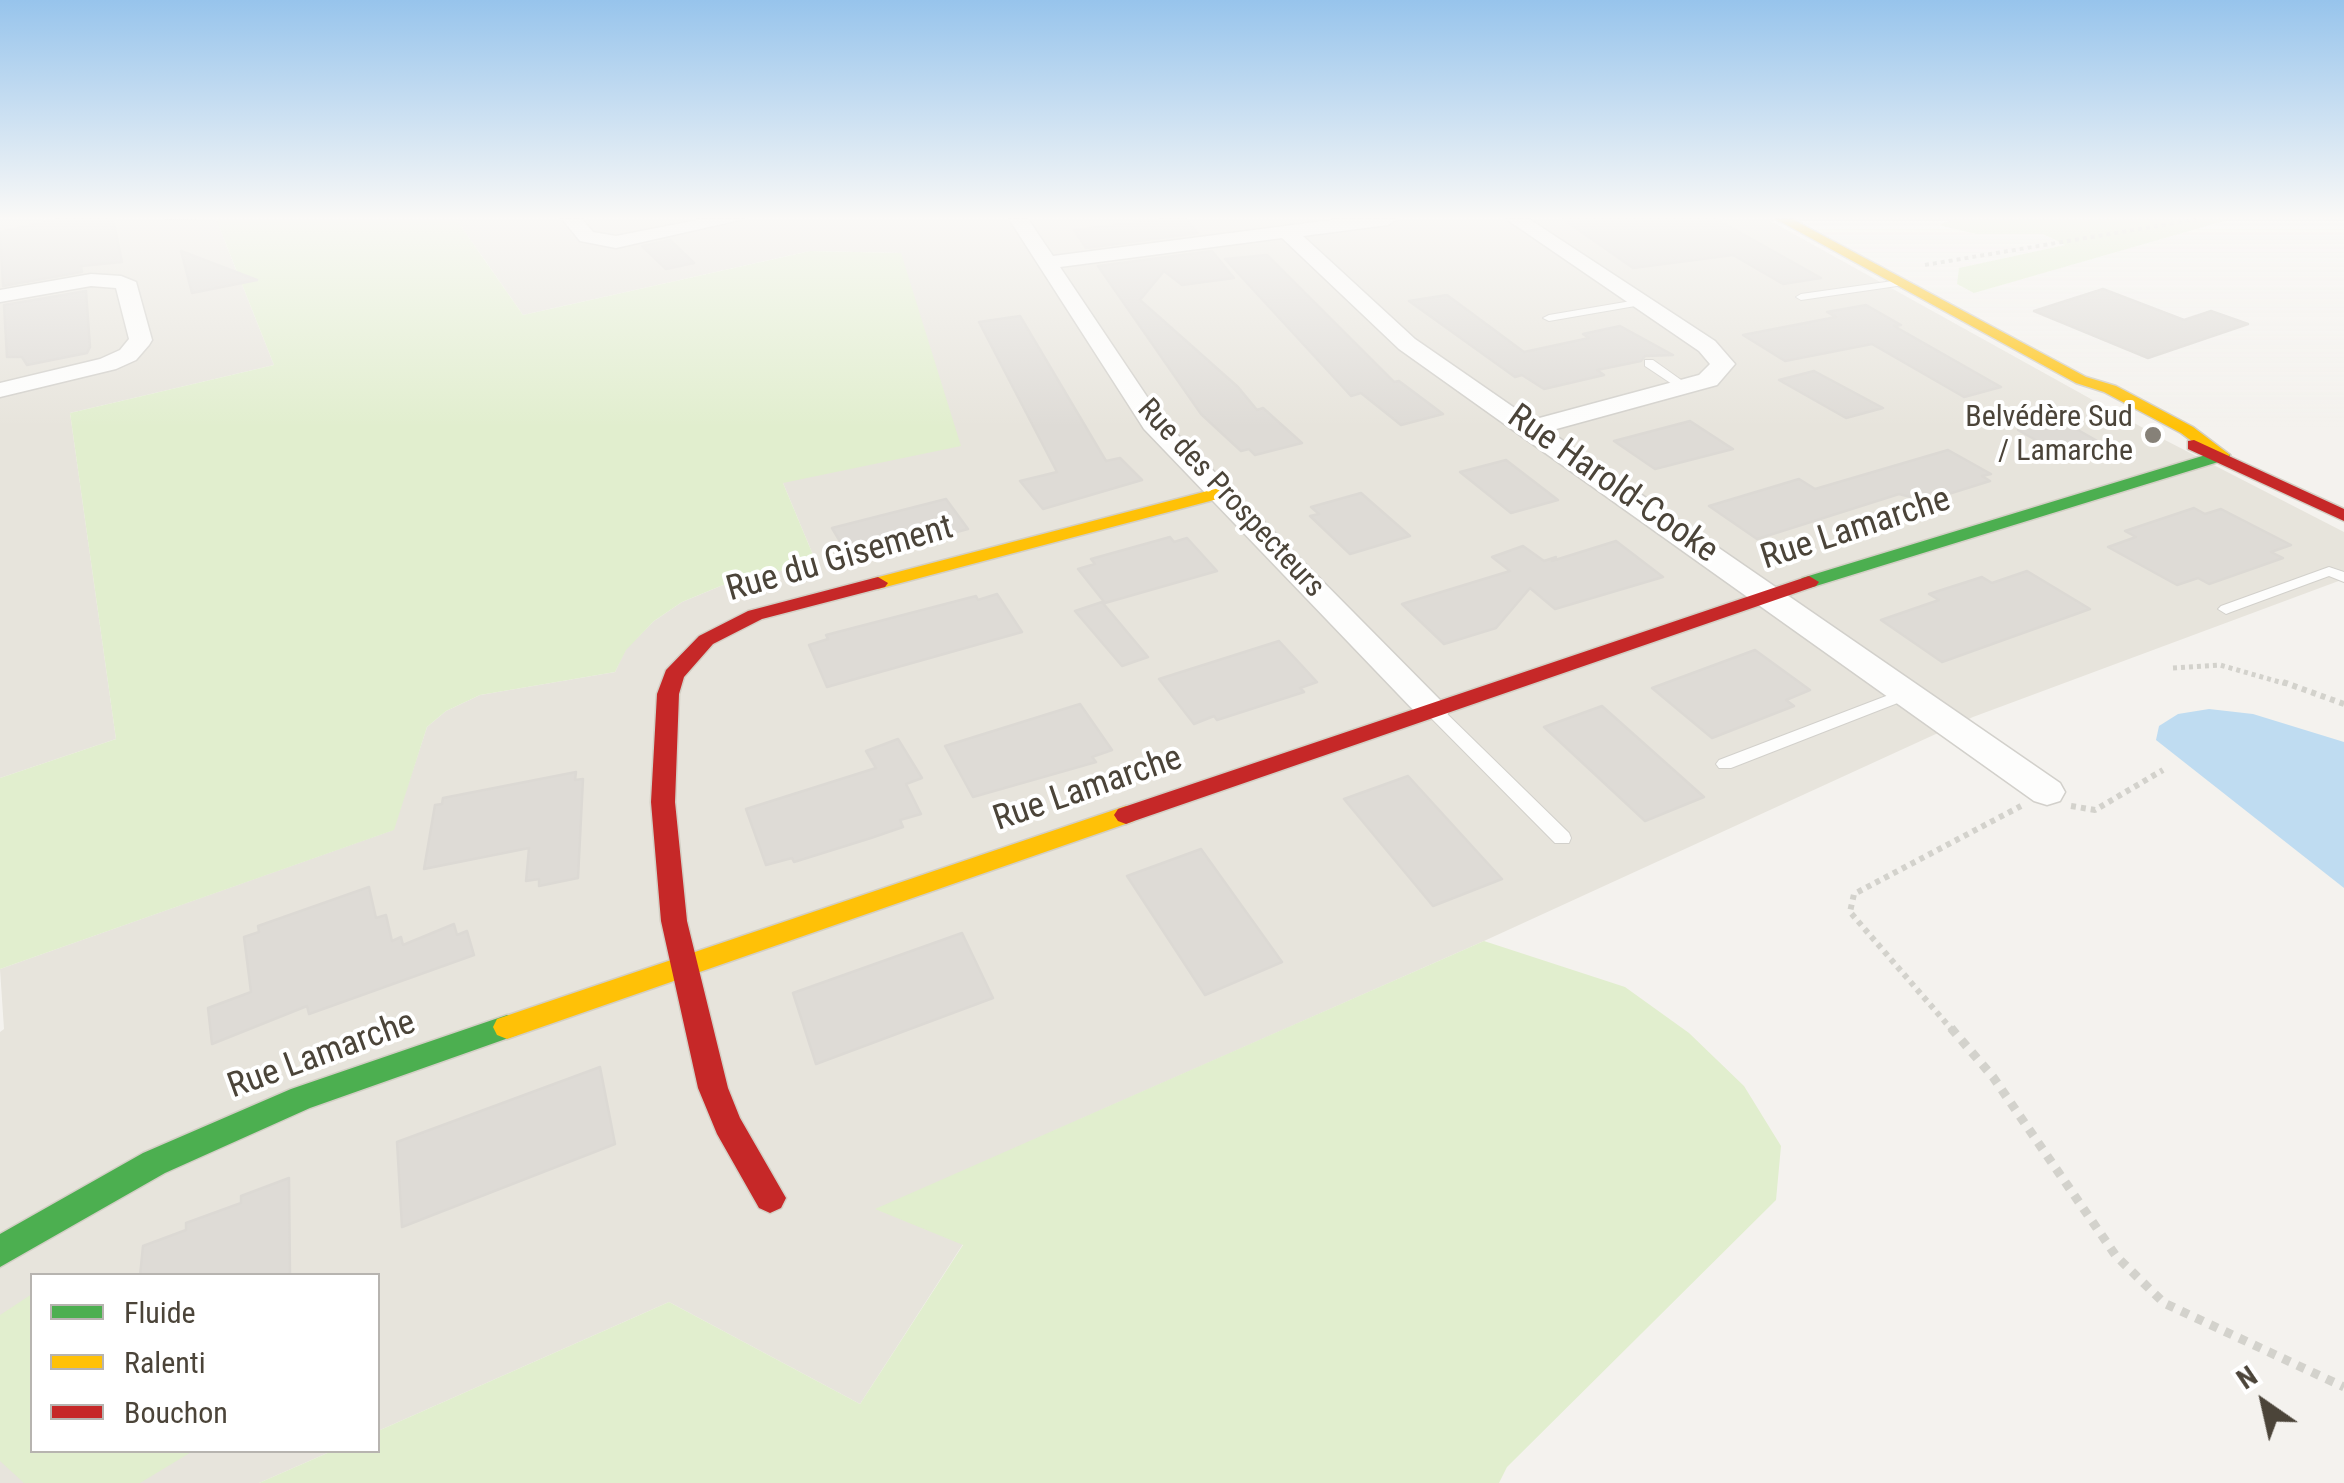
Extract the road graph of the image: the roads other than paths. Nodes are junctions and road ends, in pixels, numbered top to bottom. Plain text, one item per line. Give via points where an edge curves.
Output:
1 (44, 288) edge
2 (129, 288) edge
3 (1063, 288) edge
4 (1345, 288) edge
5 (1615, 288) edge
6 (1843, 288) edge
7 (1911, 288) edge
8 (0, 296) edge
9 (1801, 298) dead end
10 (1637, 303) junction
11 (1548, 318) dead end
12 (1649, 362) dead end
13 (1685, 387) junction
14 (0, 390) edge
15 (1531, 428) junction
16 (2222, 455) junction
17 (1218, 493) junction
18 (2344, 516) edge
19 (2344, 578) edge
20 (1767, 595) junction
21 (2226, 609) dead end
22 (1908, 693) junction
23 (1433, 710) junction
24 (1725, 764) dead end
25 (2047, 792) road end
26 (1562, 838) dead end
27 (684, 966) junction
28 (770, 1198) dead end
29 (0, 1251) edge

1 - 8 street
2 - 14 street via 142,340 128,355
3 - 17 street, Rue des Prospecteurs via 1144,412
4 - 15 street, Rue Harold-Cooke via 1390,331
5 - 10 street
6 - 9 lane
7 - 16 street via 2163,433
10 - 11 lane
10 - 13 street via 1720,358 1716,376
12 - 13 lane
13 - 15 street
15 - 20 street, Rue Harold-Cooke
16 - 18 street
16 - 20 street, Rue Lamarche
17 - 23 street, Rue des Prospecteurs
17 - 27 street, Rue du Gisement via 755,616 696,648 668,694 662,802 667,878
19 - 21 lane via 2329,571
20 - 22 street, Rue Harold-Cooke
20 - 23 street, Rue Lamarche
22 - 24 lane
22 - 25 street, Rue Harold-Cooke
23 - 26 lane
23 - 27 street, Rue Lamarche
27 - 28 street, Rue du Gisement via 714,1088
27 - 29 street, Rue Lamarche via 228,1128

